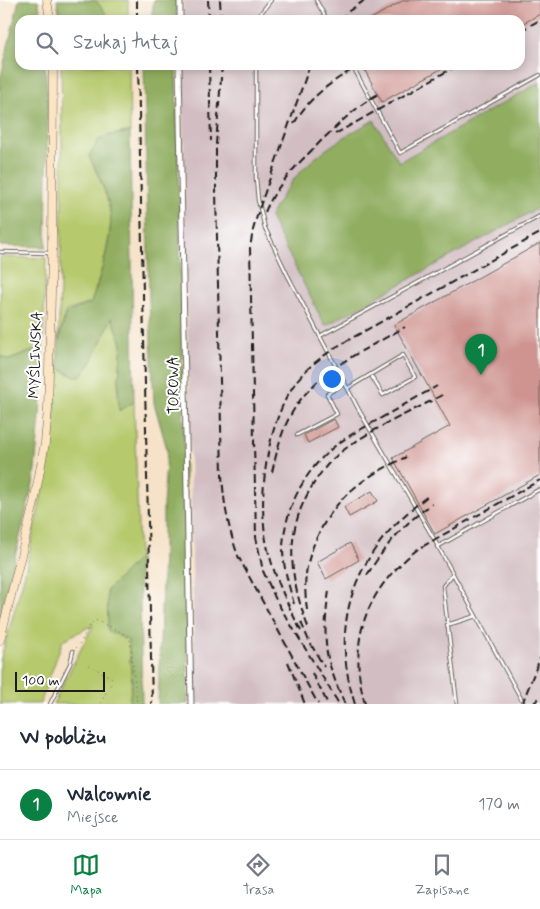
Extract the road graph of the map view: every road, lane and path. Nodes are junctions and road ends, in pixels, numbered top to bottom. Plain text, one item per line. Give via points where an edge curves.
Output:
1 (47, 0) edge
2 (180, 0) edge
3 (271, 0) edge
4 (316, 0) edge
5 (49, 15) edge
6 (180, 15) edge
7 (260, 15) edge
8 (324, 15) edge
9 (53, 70) edge
10 (179, 70) edge
11 (256, 70) edge
12 (355, 70) edge
13 (540, 75) edge
14 (540, 216) edge
15 (0, 252) edge
16 (52, 253) junction
17 (320, 336) junction
18 (372, 377) dead end
19 (345, 383) junction
20 (348, 388) junction
21 (297, 435) dead end
22 (540, 489) edge
23 (437, 547) junction
24 (453, 575) junction
25 (476, 616) junction
26 (447, 625) junction
27 (0, 640) edge
28 (73, 651) joint
29 (89, 665) dead end
30 (50, 704) edge
31 (100, 704) edge
32 (137, 704) edge
33 (191, 704) edge
34 (457, 704) edge
35 (524, 704) edge

1 - 5 street
2 - 6 street
3 - 7 lane
4 - 8 lane
9 - 16 street, MYŚLIWSKA
10 - 33 street, TOROWA
11 - 17 lane via 259,209 283,267
12 - 13 lane via 400,153
14 - 17 lane
15 - 16 lane
16 - 27 street, MYŚLIWSKA via 45,443 34,504
17 - 19 lane
18 - 20 lane via 383,395 415,377 403,355
19 - 20 lane
19 - 21 lane via 327,394 337,414
20 - 23 lane
22 - 23 lane
23 - 24 lane
24 - 25 lane
24 - 26 lane via 443,586
25 - 26 lane
25 - 35 lane
26 - 34 lane
28 - 30 lane
28 - 32 path via 95,620 130,638
29 - 31 path via 114,679

